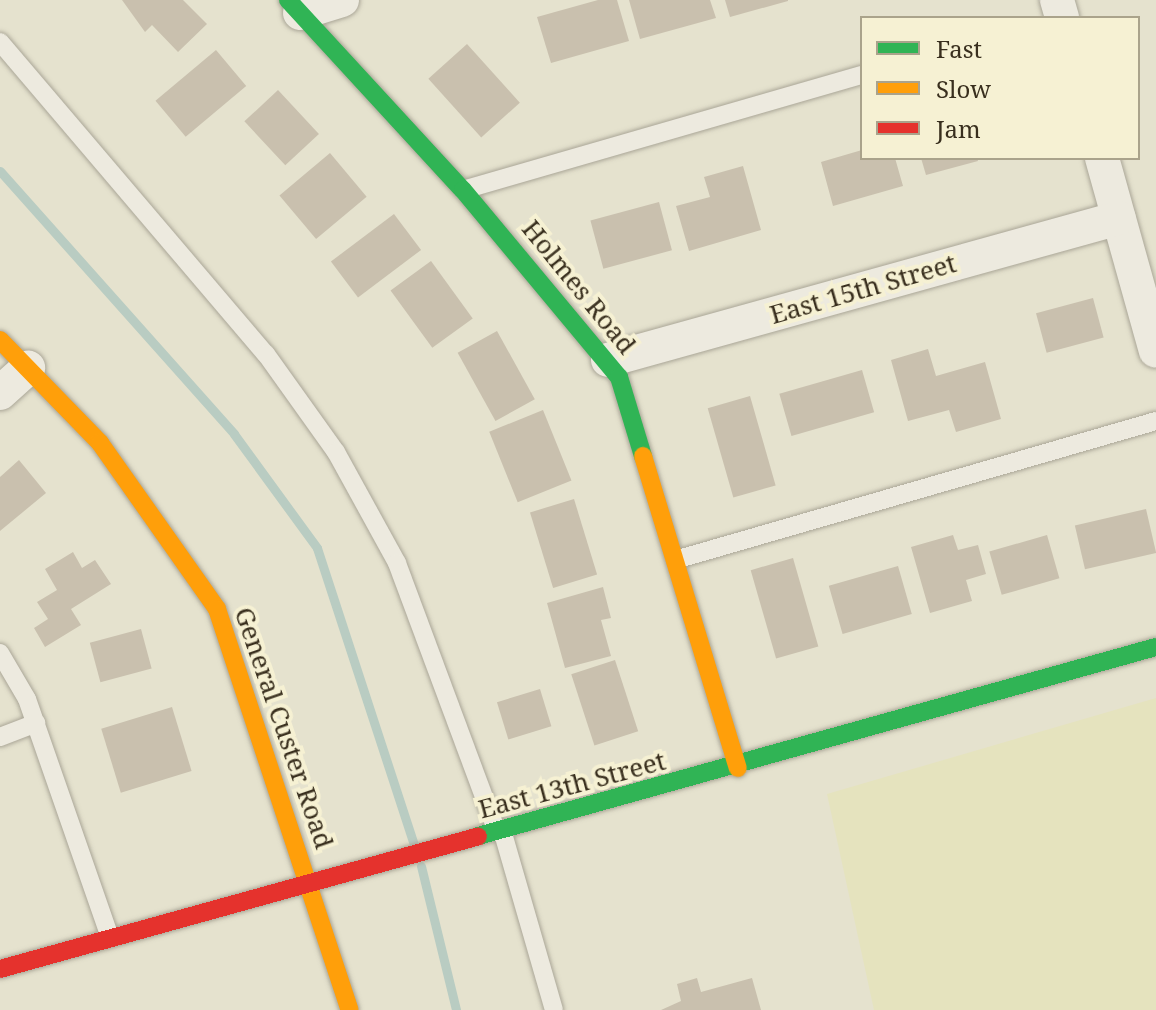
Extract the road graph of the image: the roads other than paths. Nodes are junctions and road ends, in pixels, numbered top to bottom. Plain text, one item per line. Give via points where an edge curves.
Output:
1 (342, 0) edge
2 (294, 6) edge
3 (0, 42) edge
4 (860, 76) edge
5 (1103, 160) edge
6 (463, 190) junction
7 (1119, 218) junction
8 (0, 340) edge
9 (1156, 351) edge
10 (608, 360) junction
11 (28, 368) junction
12 (0, 393) edge
13 (1156, 421) edge
14 (675, 560) junction
15 (1156, 647) edge
16 (0, 653) edge
17 (36, 723) junction
18 (0, 737) edge
19 (738, 768) junction
20 (494, 832) junction
21 (310, 882) junction
22 (110, 937) junction
23 (0, 969) edge
24 (350, 1010) edge
25 (554, 1010) edge

1 - 2 street
2 - 6 street, Holmes Road
3 - 20 lane via 266,354 336,452 397,563
4 - 6 lane
5 - 7 street
6 - 10 street, Holmes Road
7 - 9 street
7 - 10 street, East 15th Street
8 - 11 street, General Custer Road
10 - 14 street, Holmes Road
11 - 12 street
11 - 21 street, General Custer Road via 100,443 217,609
13 - 14 lane
14 - 19 street, Holmes Road
15 - 19 street, East 13th Street
16 - 17 lane
17 - 18 lane
17 - 22 lane
19 - 20 street, East 13th Street
20 - 21 street, East 13th Street
20 - 25 lane
21 - 22 street, East 13th Street
21 - 24 street, General Custer Road
22 - 23 street, East 13th Street

